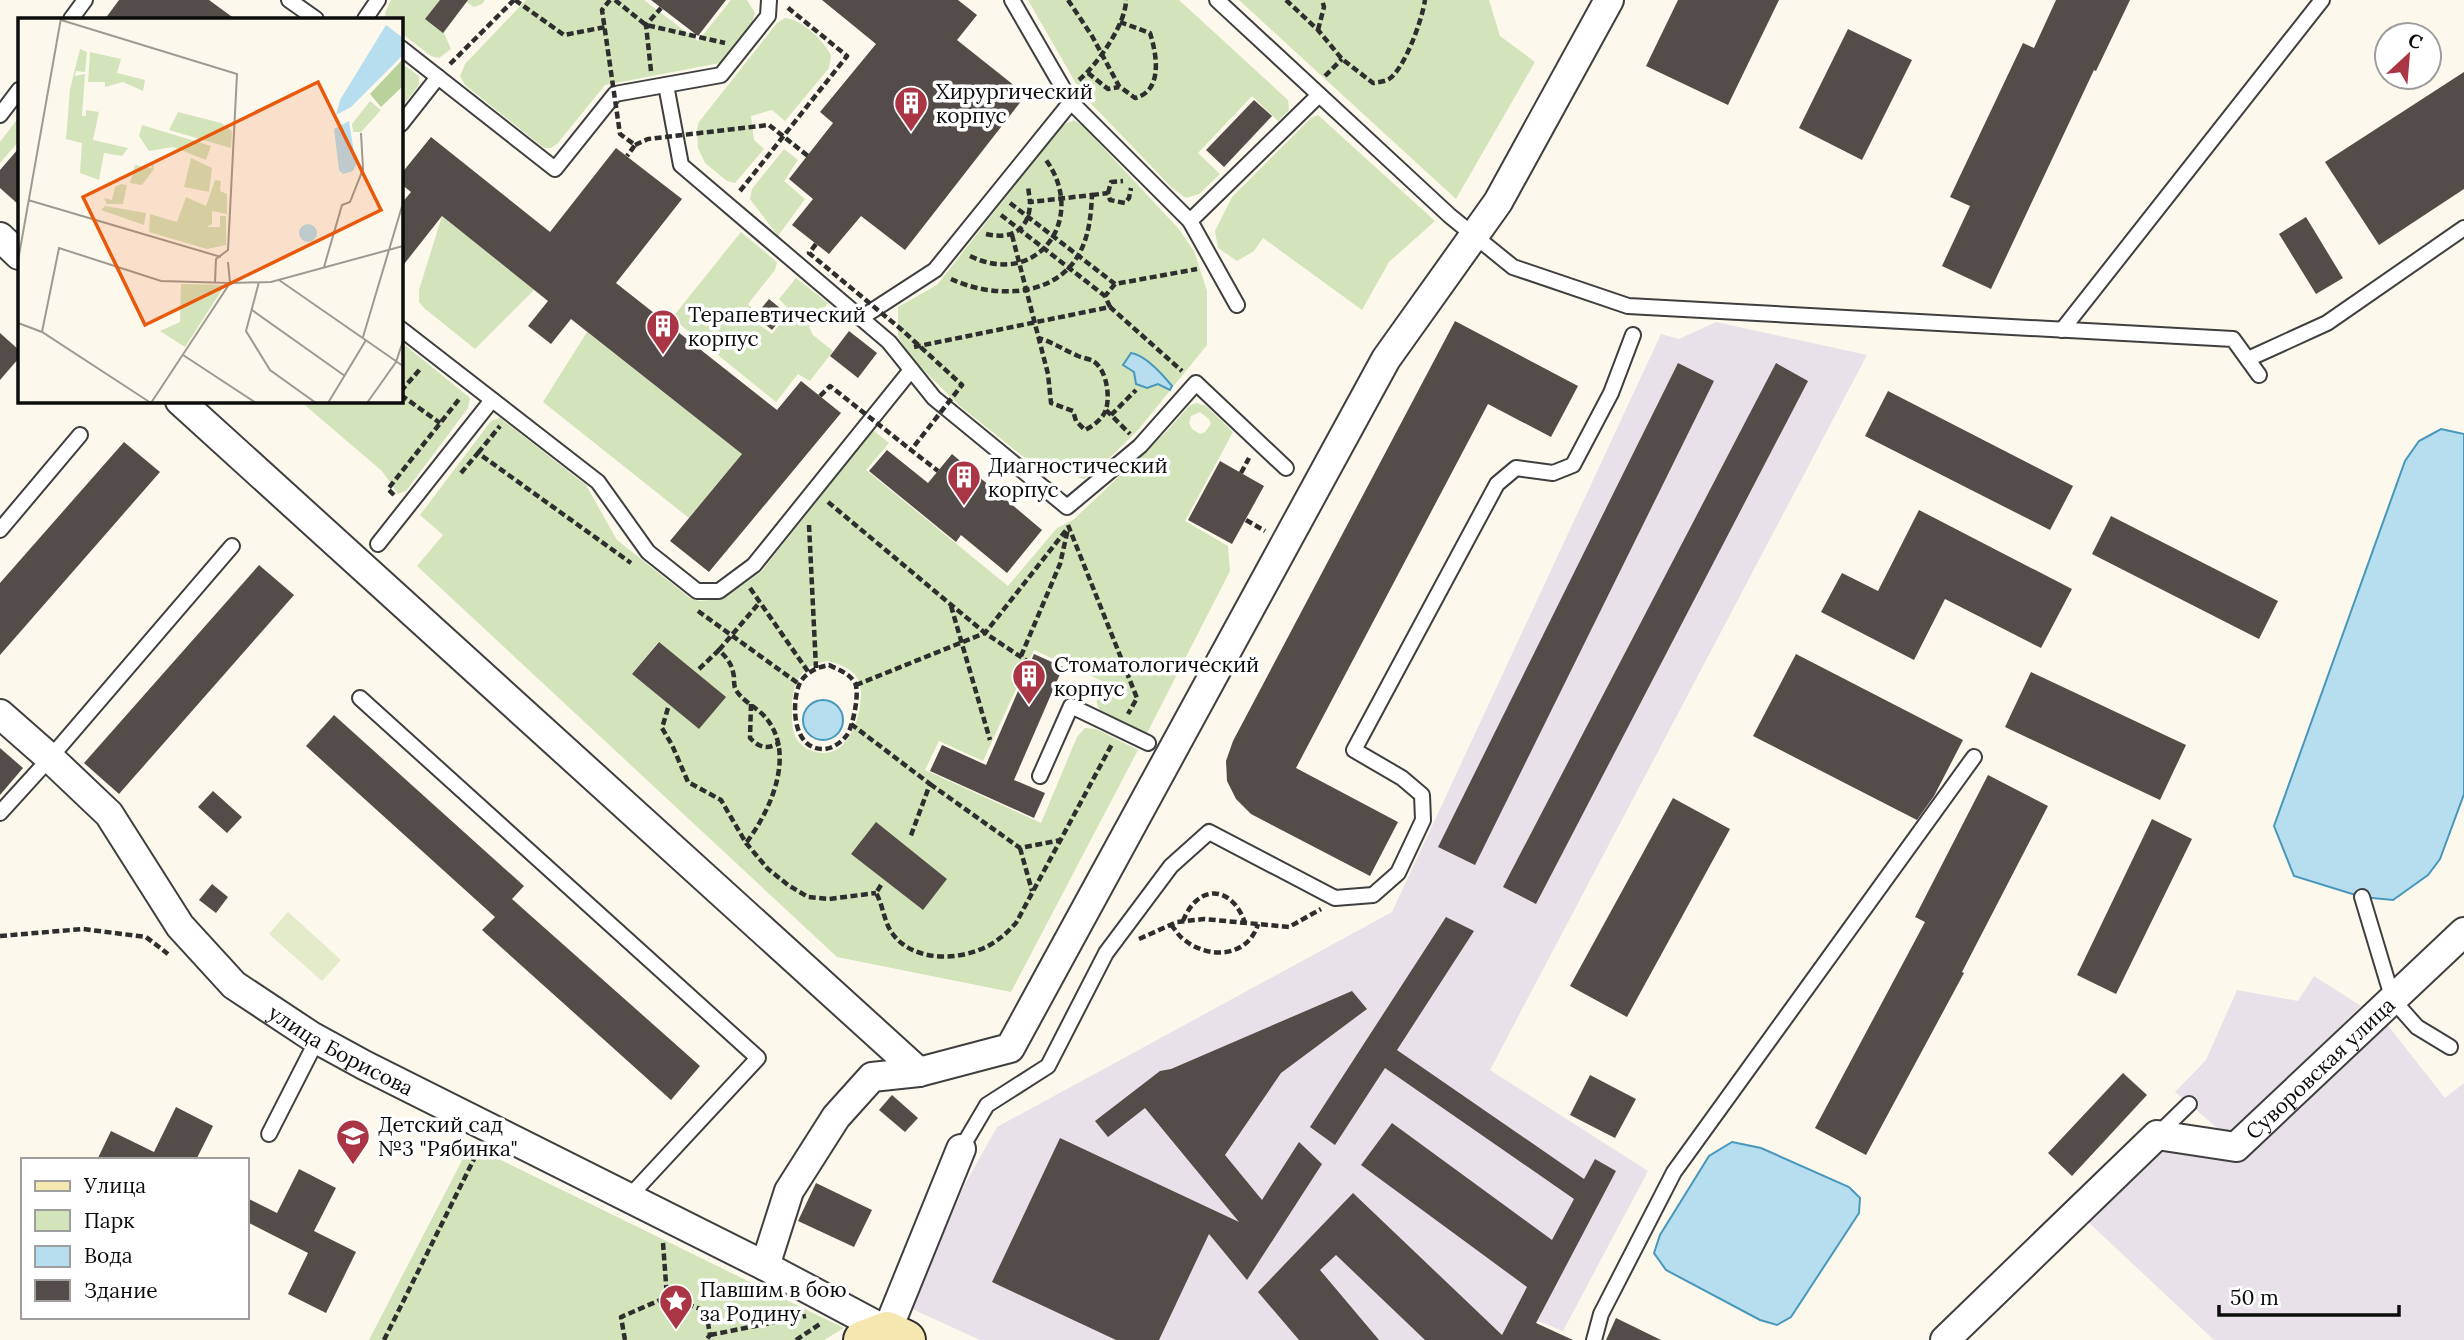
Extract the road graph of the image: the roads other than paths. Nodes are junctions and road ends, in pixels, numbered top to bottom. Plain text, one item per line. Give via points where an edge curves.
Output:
1 (85, 0) edge
2 (289, 0) edge
3 (378, 0) edge
4 (769, 0) edge
5 (1012, 0) edge
6 (1217, 0) edge
7 (1609, 0) edge
8 (2322, 0) edge
9 (72, 18) edge
10 (315, 18) edge
11 (365, 18) edge
12 (402, 49) edge
13 (438, 77) junction
14 (659, 86) junction
15 (18, 91) edge
16 (1319, 95) junction
17 (1070, 102) junction
18 (0, 115) edge
19 (402, 123) edge
20 (1190, 221) junction
21 (2464, 229) edge
22 (0, 237) edge
23 (1474, 237) junction
24 (18, 254) edge
25 (1237, 305) dead end
26 (861, 318) junction
27 (402, 330) edge
28 (2063, 330) junction
29 (1633, 335) dead end
30 (2248, 359) junction
31 (911, 370) junction
32 (2259, 375) dead end
33 (492, 400) junction
34 (181, 402) edge
35 (80, 435) dead end
36 (1286, 468) dead end
37 (0, 530) edge
38 (378, 544) dead end
39 (232, 546) dead end
40 (360, 698) dead end
41 (0, 714) edge
42 (1147, 743) dead end
43 (1974, 757) dead end
44 (50, 758) junction
45 (1040, 776) dead end
46 (0, 813) edge
47 (2362, 897) dead end
48 (2464, 932) edge
49 (2393, 1000) junction
50 (317, 1040) junction
51 (2450, 1047) dead end
52 (919, 1072) junction
53 (2189, 1104) dead end
54 (269, 1134) dead end
55 (2157, 1135) junction
56 (961, 1149) joint
57 (628, 1198) junction
58 (765, 1266) junction
59 (875, 1330) edge
60 (1594, 1340) edge
61 (1945, 1340) edge

1 - 9 lane
2 - 10 lane
3 - 11 lane
4 - 14 lane via 768,16 721,75
5 - 17 lane
6 - 16 lane
7 - 23 street via 1498,202
8 - 28 lane
12 - 13 lane
13 - 14 lane via 555,169 615,94
13 - 19 lane
14 - 26 lane via 681,164
15 - 18 lane
16 - 20 lane
16 - 23 lane
17 - 20 lane
17 - 26 lane via 935,270
20 - 25 lane
21 - 30 lane via 2327,323
22 - 24 street
23 - 28 lane via 1513,267 1628,306
23 - 52 street via 1386,359 1010,1048
26 - 31 lane
27 - 33 lane
28 - 30 lane via 2233,339
29 - 56 lane via 1611,393 1573,465 1553,472 1516,468 1497,484 1354,750 1422,795 1423,820 1398,873 1373,895 1335,898 1209,832 1171,866 1106,953 1048,1066 987,1105
30 - 32 lane
31 - 33 lane via 754,565 719,591 697,591 648,552 598,482
31 - 36 lane via 934,398 1067,507 1140,446 1196,383
33 - 38 lane
34 - 52 street
35 - 37 lane
39 - 44 lane
40 - 57 lane via 758,1058
41 - 44 street, улица Борисова
42 - 45 lane via 1071,706
43 - 60 lane via 1674,1172 1601,1314
44 - 46 lane
44 - 50 street, улица Борисова via 108,814 180,926 234,985
47 - 49 lane
48 - 49 street, Суворовская улица
49 - 51 lane via 2417,1027
49 - 55 street, Суворовская улица via 2236,1147
50 - 54 lane
50 - 57 street, улица Борисова
52 - 58 street via 872,1077 836,1117 789,1191
53 - 55 lane
55 - 61 street
56 - 59 street
57 - 58 street, улица Борисова
58 - 59 street, улица Борисова

